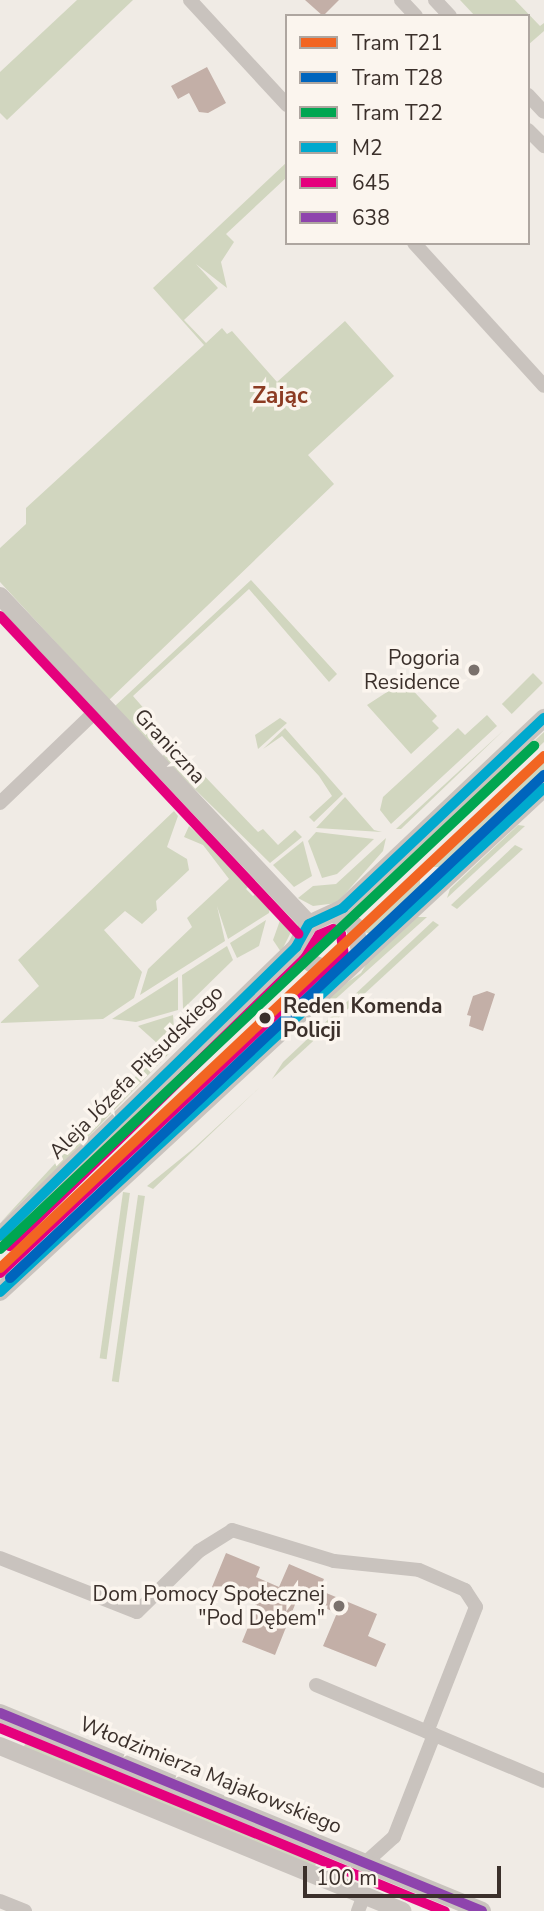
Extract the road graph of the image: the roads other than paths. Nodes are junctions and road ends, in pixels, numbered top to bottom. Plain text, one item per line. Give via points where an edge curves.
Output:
1 (190, 0) edge
2 (401, 0) edge
3 (435, 0) edge
4 (414, 14) edge
5 (448, 14) edge
6 (530, 97) edge
7 (285, 103) edge
8 (544, 111) edge
9 (530, 132) edge
10 (544, 146) edge
11 (416, 245) edge
12 (544, 386) edge
13 (0, 596) edge
14 (101, 706) junction
15 (544, 718) edge
16 (544, 788) edge
17 (0, 803) edge
18 (334, 914) junction
19 (305, 931) junction
20 (361, 957) junction
21 (340, 975) junction
22 (0, 1236) edge
23 (0, 1292) edge
24 (0, 1558) edge
25 (316, 1685) dead end
26 (0, 1713) edge
27 (430, 1733) junction
28 (0, 1746) edge
29 (544, 1781) edge
30 (336, 1851) junction
31 (365, 1863) junction
32 (324, 1879) junction
33 (0, 1901) edge
34 (361, 1903) edge
35 (25, 1911) edge
36 (402, 1911) edge
37 (482, 1911) edge

1 - 7 street
2 - 4 street
3 - 5 street
6 - 8 street
9 - 10 street
11 - 12 street
13 - 14 street, Graniczna
14 - 17 street
14 - 19 street, Graniczna
15 - 18 street
16 - 20 street
18 - 19 street
18 - 20 street via 355,926
19 - 21 street via 311,963
19 - 22 street, Aleja Józefa Piłsudskiego
20 - 21 street
21 - 23 street
24 - 27 street via 137,1612 218,1536 242,1530 334,1561 419,1570 469,1593 476,1604
25 - 27 street
26 - 30 street, Włodzimierza Majakowskiego
27 - 29 street
27 - 31 street via 394,1837
28 - 32 street
30 - 31 street, Włodzimierza Majakowskiego
30 - 32 street via 325,1863
31 - 37 street, Włodzimierza Majakowskiego
32 - 34 street
33 - 35 street
34 - 36 street

